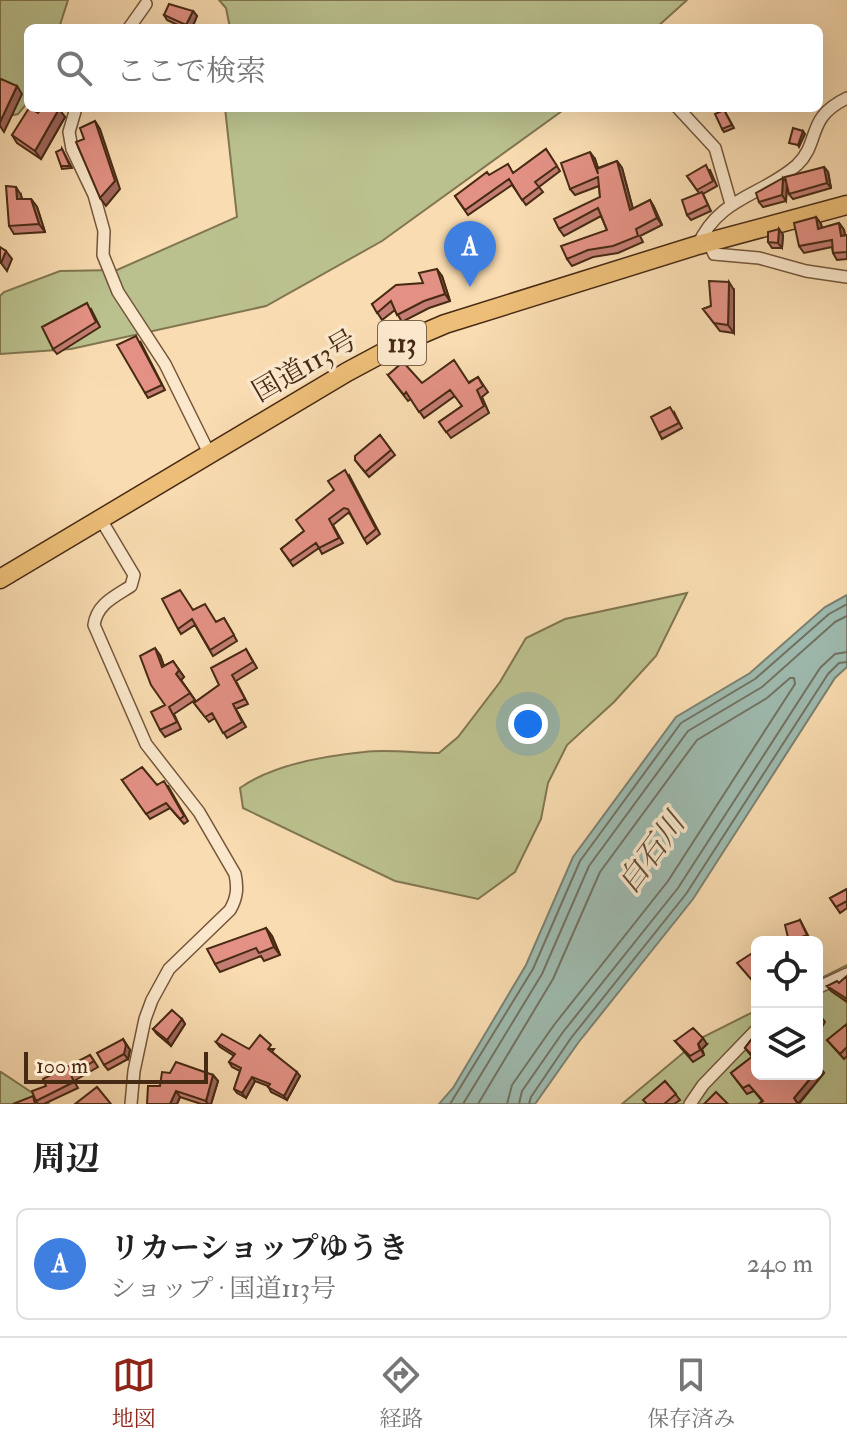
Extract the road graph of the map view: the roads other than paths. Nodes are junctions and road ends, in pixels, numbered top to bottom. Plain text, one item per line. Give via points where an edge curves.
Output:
1 (146, 4) dead end
2 (132, 24) edge
3 (847, 98) edge
4 (75, 112) edge
5 (682, 112) edge
6 (731, 204) junction
7 (847, 205) edge
8 (704, 244) junction
9 (847, 277) edge
10 (209, 453) junction
11 (100, 518) junction
12 (0, 579) edge
13 (847, 974) edge
14 (823, 985) edge
15 (751, 1035) edge
16 (131, 1104) edge
17 (690, 1104) edge

1 - 2 street
3 - 6 street via 825,111 800,162
4 - 10 street via 69,132 72,149 94,195 104,231 103,255 118,292 165,364
5 - 6 street via 715,148
6 - 8 street via 707,225
7 - 8 highway, 国道113号 / 113
8 - 9 street via 714,254
8 - 10 highway, 国道113号 / 113 via 445,324 347,372
10 - 11 highway, 国道113号 / 113
11 - 12 highway, 国道113号 / 113
11 - 16 street via 134,575 131,586 95,613 94,625 146,744 199,812 238,886 230,910 169,969 152,1000
13 - 14 street
15 - 17 street

